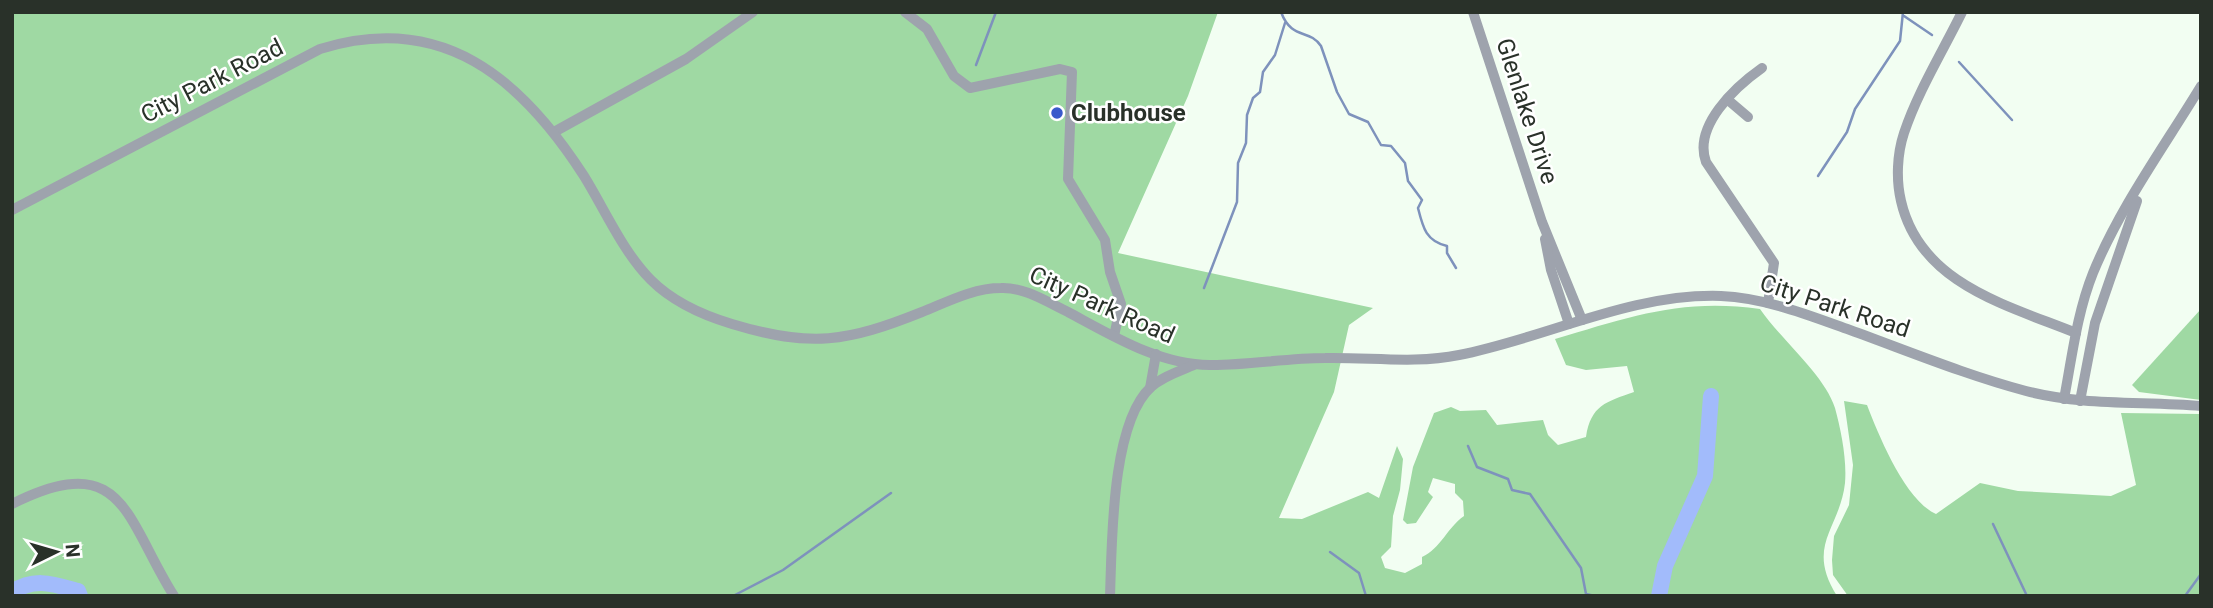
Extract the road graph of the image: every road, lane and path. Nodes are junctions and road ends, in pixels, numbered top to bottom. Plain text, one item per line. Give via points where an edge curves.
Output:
1 (753, 12) edge
2 (905, 12) edge
3 (1473, 12) edge
4 (1962, 12) edge
5 (1762, 68) dead end
6 (2201, 86) edge
7 (1728, 100) junction
8 (1748, 117) dead end
9 (554, 132) junction
10 (2146, 178) junction
11 (12, 210) edge
12 (1542, 222) junction
13 (1768, 303) junction
14 (1582, 320) junction
15 (1569, 324) junction
16 (2076, 333) junction
17 (1114, 336) junction
18 (1156, 354) junction
19 (1194, 365) junction
20 (1150, 387) junction
21 (2064, 399) junction
22 (2080, 401) junction
23 (2201, 406) edge
24 (12, 504) edge
25 (174, 596) edge
26 (1110, 596) edge

1 - 9 street via 686,59
2 - 17 street via 927,29 963,86 977,89 1060,69 1072,72 1069,179 1105,240 1121,304
3 - 12 street, Glenlake Drive
4 - 16 street via 1904,131 1898,170 1910,230 1923,250 1968,288
5 - 7 street
6 - 10 street
7 - 8 street
7 - 13 street via 1709,122 1702,150 1774,263
9 - 11 street, City Park Road via 512,88 461,54 410,38 357,40 314,52
9 - 17 street, City Park Road via 651,280 708,317 796,339 834,340 884,327 968,294 1007,288 1034,295
10 - 16 street via 2093,274
10 - 22 street via 2095,323
12 - 14 street, Glenlake Drive
12 - 15 street, Glenlake Drive via 1551,270
13 - 14 street, City Park Road via 1726,296 1686,298
13 - 21 street, City Park Road via 2002,384
14 - 15 street, City Park Road
15 - 19 street, City Park Road via 1438,359 1324,358
16 - 21 street
17 - 18 street, City Park Road
18 - 19 street, City Park Road
18 - 20 street
19 - 20 street
20 - 26 street via 1125,439 1115,498
21 - 22 street, City Park Road
22 - 23 street, City Park Road
24 - 25 street via 59,484 89,483 102,488 125,506

